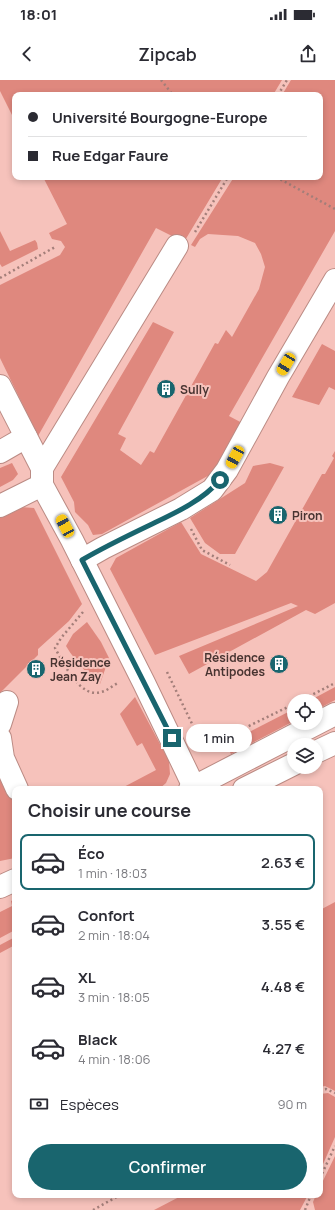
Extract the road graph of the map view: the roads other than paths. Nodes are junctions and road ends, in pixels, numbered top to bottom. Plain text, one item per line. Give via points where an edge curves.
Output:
1 (177, 246) road end
2 (335, 280) edge
3 (0, 386) edge
4 (26, 437) junction
5 (0, 452) edge
6 (42, 476) junction
7 (0, 506) edge
8 (82, 560) junction
9 (7, 702) dead end
10 (335, 714) edge
11 (0, 724) edge
12 (0, 738) edge
13 (335, 743) edge
14 (323, 749) edge
15 (287, 768) edge
16 (16, 786) edge
17 (192, 786) edge
18 (197, 786) edge
19 (250, 786) edge
20 (0, 879) edge
21 (12, 879) edge
22 (12, 881) edge
23 (0, 887) edge

1 - 6 street
2 - 8 street via 227,470 212,490 181,510
3 - 4 street
4 - 5 street
4 - 6 street
6 - 7 street
6 - 8 street
8 - 17 street via 172,738
9 - 11 street
10 - 18 street
12 - 16 street via 3,758
13 - 14 street
15 - 19 street
20 - 21 street
22 - 23 street

